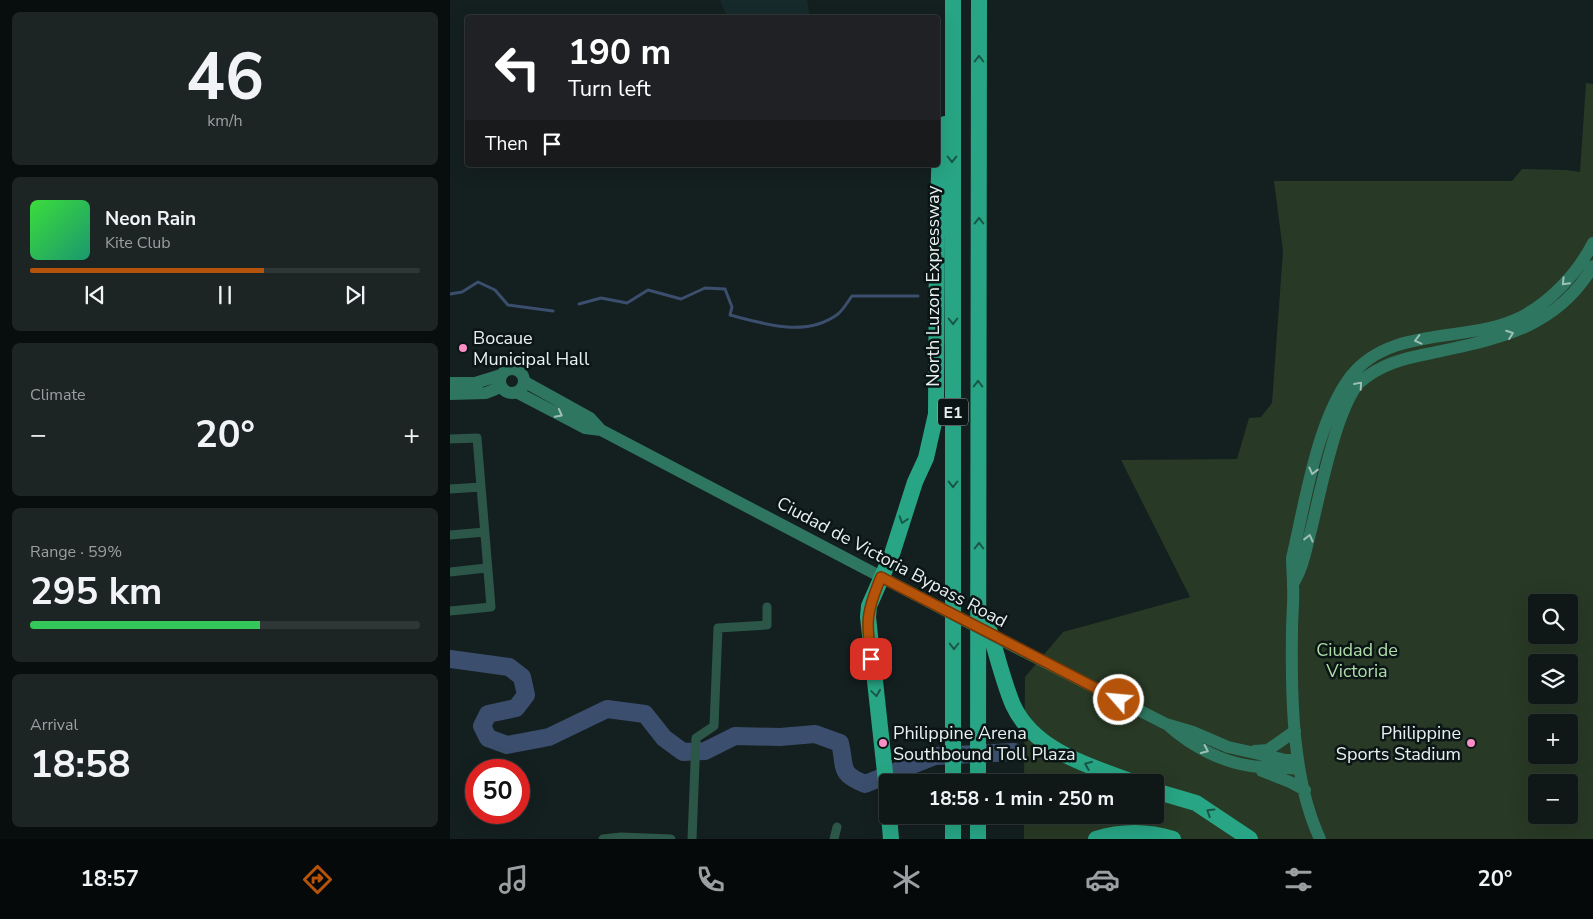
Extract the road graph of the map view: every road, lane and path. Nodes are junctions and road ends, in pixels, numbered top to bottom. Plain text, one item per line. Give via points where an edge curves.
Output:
1 (953, 0) edge
2 (980, 0) edge
3 (952, 93) junction
4 (940, 147) edge
5 (939, 167) edge
6 (1593, 243) edge
7 (1586, 270) edge
8 (1385, 350) junction
9 (1390, 363) junction
10 (501, 381) junction
11 (450, 383) edge
12 (522, 387) junction
13 (450, 394) edge
14 (450, 439) edge
15 (1327, 440) junction
16 (481, 487) junction
17 (450, 489) edge
18 (485, 532) junction
19 (450, 535) edge
20 (486, 568) junction
21 (450, 572) edge
22 (881, 577) junction
23 (978, 595) junction
24 (767, 607) dead end
25 (450, 611) edge
26 (1166, 724) junction
27 (1295, 732) junction
28 (1250, 752) junction
29 (1299, 764) junction
30 (1249, 766) junction
31 (885, 774) edge
32 (953, 774) edge
33 (978, 774) edge
34 (1113, 774) edge
35 (1305, 790) junction
36 (1164, 794) edge
37 (890, 824) edge
38 (953, 824) edge
39 (978, 824) edge
40 (837, 828) dead end
41 (603, 839) edge
42 (671, 839) edge
43 (692, 839) edge
44 (834, 839) edge
45 (891, 839) edge
46 (953, 839) edge
47 (978, 839) edge
48 (1096, 839) edge
49 (1173, 839) edge
50 (1250, 839) edge
51 (1320, 839) edge

1 - 3 highway, North Luzon Expressway / E1
23 -> 2 highway, E1
3 -> 4 highway
3 -> 32 highway, North Luzon Expressway / E1
5 -> 22 highway via 936,414 926,458
6 - 7 main road
7 -> 8 main road via 1516,319 1492,327 1420,339
9 -> 7 main road via 1496,339 1520,330 1551,313
8 - 9 main road
8 - 15 main road via 1352,374 1338,396
15 -> 9 main road via 1358,385 1371,373
10 - 11 main road
10 - 12 main road via 510,394
10 - 12 main road via 508,370 517,370 523,374
10 - 13 main road via 486,393
12 - 22 main road, Ciudad de Victoria Bypass Road via 585,428 601,430
14 - 16 street via 477,438
15 - 27 main road via 1303,562 1293,584
16 - 17 street
16 - 18 street
18 - 19 street
18 - 20 street
20 - 21 street
20 - 25 street via 491,607
22 - 26 main road, Ciudad de Victoria Bypass Road, bridge
22 -> 31 highway via 869,606 868,631
23 - 33 highway, E1
34 -> 23 highway via 1050,746 1030,730 1014,705
24 - 43 street via 767,625 718,628 714,726 696,738
26 - 28 main road, Ciudad de Victoria Bypass Road
26 -> 30 main road, Ciudad de Victoria Bypass Road via 1188,742 1224,759
27 - 28 main road via 1268,750
27 - 29 main road
28 - 29 main road, Ciudad de Victoria Bypass Road
29 - 30 main road, Ciudad de Victoria Bypass Road
29 - 35 main road
30 - 35 main road
35 - 51 main road
50 -> 36 highway via 1196,803
37 - 45 highway
38 - 46 highway
39 - 47 highway
40 - 44 street
41 - 42 street
48 - 49 highway via 1134,832

